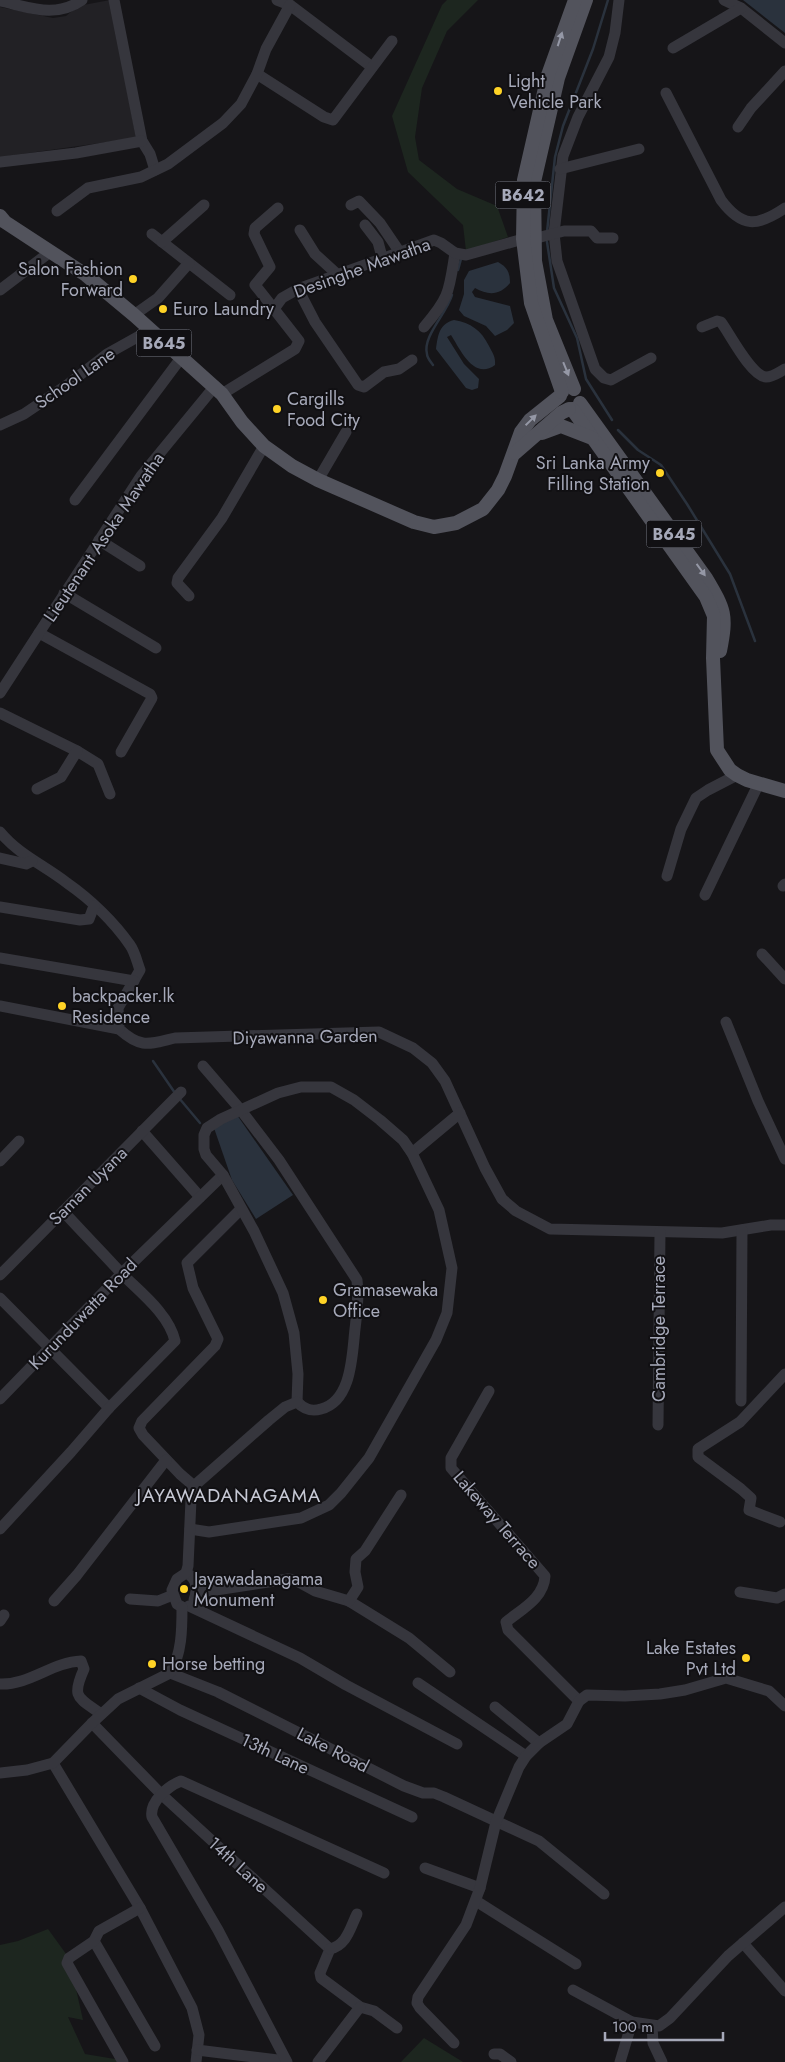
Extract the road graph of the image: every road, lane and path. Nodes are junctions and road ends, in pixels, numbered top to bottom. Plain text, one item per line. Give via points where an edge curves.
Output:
1 (82, 0) edge
2 (114, 0) edge
3 (277, 0) edge
4 (575, 0) edge
5 (586, 0) edge
6 (619, 0) edge
7 (724, 0) edge
8 (1, 1) edge
9 (30, 4) edge
10 (290, 6) junction
11 (741, 8) junction
12 (392, 41) dead end
13 (785, 43) edge
14 (673, 48) dead end
15 (372, 67) junction
16 (785, 71) edge
17 (256, 74) junction
18 (666, 93) dead end
19 (738, 127) dead end
20 (142, 142) junction
21 (639, 149) dead end
22 (0, 162) edge
23 (560, 169) junction
24 (155, 170) junction
25 (204, 205) dead end
26 (352, 205) dead end
27 (278, 208) dead end
28 (785, 208) edge
29 (57, 211) dead end
30 (0, 216) edge
31 (365, 225) dead end
32 (300, 230) dead end
33 (554, 233) junction
34 (152, 234) dead end
35 (613, 238) dead end
36 (528, 239) junction
37 (162, 242) junction
38 (399, 251) junction
39 (50, 252) junction
40 (455, 253) junction
41 (382, 257) junction
42 (189, 263) junction
43 (338, 275) junction
44 (298, 289) junction
45 (0, 290) edge
46 (230, 294) dead end
47 (274, 309) junction
48 (134, 316) junction
49 (424, 327) dead end
50 (702, 327) dead end
51 (150, 330) junction
52 (181, 358) junction
53 (651, 358) dead end
54 (412, 360) dead end
55 (785, 369) edge
56 (218, 390) junction
57 (565, 392) junction
58 (574, 407) junction
59 (0, 425) edge
60 (346, 432) dead end
61 (536, 435) junction
62 (593, 438) junction
63 (264, 446) junction
64 (515, 453) junction
65 (318, 480) junction
66 (75, 500) dead end
67 (99, 540) junction
68 (140, 566) dead end
69 (64, 593) junction
70 (189, 596) dead end
71 (39, 633) junction
72 (156, 648) dead end
73 (715, 679) junction
74 (0, 693) edge
75 (0, 713) edge
76 (77, 751) junction
77 (121, 752) dead end
78 (737, 775) junction
79 (759, 783) junction
80 (37, 789) dead end
81 (785, 791) edge
82 (110, 794) dead end
83 (0, 832) edge
84 (0, 858) edge
85 (32, 861) junction
86 (667, 876) dead end
87 (705, 895) dead end
88 (94, 906) junction
89 (0, 907) edge
90 (762, 954) dead end
91 (0, 958) edge
92 (785, 979) edge
93 (134, 982) junction
94 (0, 1006) edge
95 (726, 1022) dead end
96 (119, 1029) junction
97 (203, 1066) dead end
98 (179, 1095) dead end
99 (240, 1109) junction
100 (460, 1113) junction
101 (142, 1131) junction
102 (19, 1141) dead end
103 (412, 1154) junction
104 (785, 1159) edge
105 (0, 1161) edge
106 (223, 1176) junction
107 (200, 1197) junction
108 (241, 1209) junction
109 (63, 1211) junction
110 (785, 1225) edge
111 (742, 1230) junction
112 (660, 1232) junction
113 (122, 1274) junction
114 (0, 1275) edge
115 (0, 1298) edge
116 (50, 1348) junction
117 (784, 1378) edge
118 (489, 1391) dead end
119 (0, 1400) edge
120 (741, 1401) dead end
121 (297, 1402) junction
122 (109, 1408) junction
123 (658, 1425) dead end
124 (166, 1460) junction
125 (194, 1486) junction
126 (401, 1495) dead end
127 (780, 1522) dead end
128 (2, 1524) edge
129 (190, 1529) junction
130 (186, 1573) junction
131 (740, 1592) dead end
132 (196, 1593) junction
133 (785, 1594) edge
134 (173, 1595) junction
135 (130, 1599) dead end
136 (54, 1601) dead end
137 (349, 1601) junction
138 (186, 1606) junction
139 (450, 1672) dead end
140 (170, 1673) junction
141 (418, 1683) dead end
142 (0, 1684) edge
143 (139, 1688) junction
144 (579, 1701) junction
145 (785, 1706) edge
146 (496, 1707) dead end
147 (101, 1714) junction
148 (92, 1723) junction
149 (457, 1744) dead end
150 (538, 1744) junction
151 (526, 1756) junction
152 (54, 1763) junction
153 (0, 1773) edge
154 (161, 1794) junction
155 (412, 1817) dead end
156 (496, 1822) junction
157 (425, 1868) dead end
158 (384, 1873) dead end
159 (480, 1888) junction
160 (604, 1894) dead end
161 (476, 1902) junction
162 (785, 1907) edge
163 (140, 1908) junction
164 (357, 1914) dead end
165 (94, 1941) junction
166 (743, 1943) junction
167 (330, 1949) junction
168 (576, 1964) dead end
169 (574, 1990) dead end
170 (785, 1991) edge
171 (360, 2007) junction
172 (632, 2022) junction
173 (652, 2026) junction
174 (398, 2028) dead end
175 (454, 2043) dead end
176 (155, 2046) dead end
177 (197, 2050) junction
178 (494, 2054) dead end
179 (286, 2061) edge
180 (123, 2062) edge
181 (196, 2062) edge
182 (318, 2062) edge
183 (511, 2062) edge
184 (620, 2062) edge
185 (662, 2062) edge

1 - 9 street via 56,11
2 - 20 street
3 - 10 street
36 -> 4 main road, B642 via 524,180 548,75
5 - 36 main road, B642 via 558,78 534,182
6 - 23 street via 609,57 578,117
7 - 11 street
8 - 9 street
10 - 15 street
10 - 17 street
11 - 13 street
11 - 14 street
12 - 15 street
15 - 17 street via 333,120
16 - 19 street
17 - 24 street via 241,104 223,123
18 - 28 street via 721,200 731,213 744,221 758,222
20 - 22 street
20 - 24 street
21 - 23 street
23 - 33 street
24 - 29 street via 142,177 88,188
25 - 37 street
26 - 38 street via 360,201
27 - 47 street via 255,228 254,234 270,268 255,285
30 - 39 main road, B645
31 - 41 street via 378,242
32 - 43 street via 315,254
33 - 35 street, Desinghe Mawatha via 591,231 597,238
33 - 36 street, Desinghe Mawatha
33 - 53 street via 557,260 595,370 611,380
34 - 37 street
36 - 40 street, Desinghe Mawatha via 466,255
36 - 57 main road, B642
37 - 42 street
38 - 40 street, Desinghe Mawatha via 434,240
38 - 41 street, Desinghe Mawatha
39 - 45 street
39 - 48 main road, B645 via 86,275
40 - 49 street via 448,294
41 - 43 street, Desinghe Mawatha
42 - 46 street
42 - 48 street via 158,298
43 - 44 street, Desinghe Mawatha
44 - 47 street, Desinghe Mawatha via 282,298
44 - 54 street via 315,322 358,385 364,387 384,372 399,369
47 - 56 street, Desinghe Mawatha via 299,341 295,349
48 - 51 main road, B645
50 - 55 street via 722,322 747,362 762,376 772,376
51 - 52 main road, B645
51 - 59 street, School Lane via 107,354 24,414
52 - 56 main road, B645
52 - 66 street
56 - 63 main road, B645
56 - 67 street, Lieutenant Asoka Mawatha via 141,476
57 - 58 main road via 563,406
57 - 58 main road via 579,393
64 -> 57 main road, B645 via 520,432
58 - 61 main road, B645 via 561,413
58 - 62 main road, B645
58 -> 73 main road, B645 via 721,602 725,624
60 - 65 street
61 - 62 main road via 561,426
61 - 64 main road, B645
62 - 73 main road, B645 via 706,597 714,616
63 - 65 main road, B645
63 - 70 street via 222,518 178,578 176,583
64 - 65 main road, B645 via 498,490 483,509 456,522 434,527 414,522
67 - 68 street
67 - 69 street, Lieutenant Asoka Mawatha
69 - 71 street, Lieutenant Asoka Mawatha
69 - 72 street
71 - 74 street, Lieutenant Asoka Mawatha
71 - 77 street via 150,694 152,698
73 - 78 main road, B645 via 717,750
75 - 76 street
76 - 80 street via 61,777
76 - 82 street via 98,764
78 - 79 main road, B645
78 - 86 street via 696,798 681,829
79 - 81 main road, B645
79 - 87 street
83 - 85 street
84 - 85 street via 26,864
85 - 88 street via 67,882
88 - 89 street via 89,919 80,920
88 - 93 street via 131,946 140,970
90 - 92 street
91 - 93 street
93 - 96 street via 118,1008
94 - 96 street
95 - 104 street
96 - 100 street, Diyawanna Garden via 146,1045 175,1038 379,1032 413,1048 432,1063 445,1081
97 - 99 street
98 - 101 street, Saman Uyana
99 - 103 street via 301,1087 331,1087 380,1120 403,1140
99 - 106 street via 207,1128 206,1155
99 - 121 street via 280,1160 357,1280 358,1302 346,1384 338,1397 325,1408 315,1411 303,1408
100 - 103 street
100 - 112 street, Diyawanna Garden via 502,1199 516,1211 550,1229
101 - 107 street
101 - 109 street, Saman Uyana
102 - 105 street
103 - 129 street via 439,1210 452,1268 447,1313 436,1340 369,1458 329,1505 302,1518 230,1530 209,1532
106 - 107 street, Kurunduwatta Road
106 - 108 street
107 - 113 street, Kurunduwatta Road
108 - 121 street via 270,1262 290,1313 297,1354
108 - 124 street via 187,1263 193,1288 218,1339 215,1346 142,1421 140,1432
109 - 113 street
109 - 114 street, Saman Uyana
110 - 111 street, Diyawanna Garden
111 - 112 street, Diyawanna Garden via 722,1233
111 - 120 street
112 - 123 street, Cambridge Terrace
113 - 116 street, Kurunduwatta Road
113 - 122 street via 167,1322 174,1342
115 - 116 street
116 - 119 street, Kurunduwatta Road
116 - 122 street
117 - 127 street via 740,1422 698,1449 698,1457 751,1498 749,1510
118 - 144 street, Lakeway Terrace via 451,1458 451,1468 545,1576 539,1595 506,1622 506,1626
121 - 125 street via 269,1420
122 - 128 street via 72,1452
124 - 125 street
124 - 136 street
125 - 129 street
126 - 137 street via 365,1551 356,1559 354,1572 358,1587
129 - 130 street
130 - 132 street via 193,1578
130 - 134 street via 180,1575 174,1584
131 - 133 street via 777,1598
132 - 137 street via 288,1579
132 - 138 street via 194,1601
134 - 135 street via 158,1601
134 - 138 street via 177,1604
137 - 139 street via 409,1638
138 - 140 street via 179,1652
138 - 149 street via 300,1658
140 - 143 street
140 - 156 street, Lake Road via 218,1692 404,1786 434,1793
141 - 151 street
142 - 147 street via 23,1682 69,1662 81,1661 84,1669 77,1692
143 - 147 street via 118,1699
143 - 155 street, 13th Lane
144 - 145 street via 587,1695 660,1694 726,1678 769,1690
144 - 150 street via 566,1724
146 - 150 street
147 - 148 street
148 - 152 street
148 - 154 street, 14th Lane
150 - 151 street
151 - 156 street
152 - 153 street
152 - 163 street
154 - 158 street via 181,1782
154 - 167 street, 14th Lane
154 - 179 street via 151,1812 152,1817 218,1930
156 - 159 street
156 - 160 street, Lake Road via 539,1841
157 - 159 street
159 - 161 street
161 - 168 street
161 - 175 street via 466,1925 417,2003
162 - 166 street
163 - 165 street via 99,1932
163 - 177 street via 192,2008 199,2034
164 - 167 street via 339,1947
165 - 176 street
165 - 180 street via 69,1958 67,1963
166 - 170 street
166 - 173 street via 670,2018 659,2026
167 - 171 street via 321,1978
169 - 172 street
171 - 174 street via 374,2011
171 - 182 street
172 - 173 street
172 - 184 street
173 - 185 street via 654,2044
177 - 179 street
177 - 181 street
178 - 183 street via 500,2054

